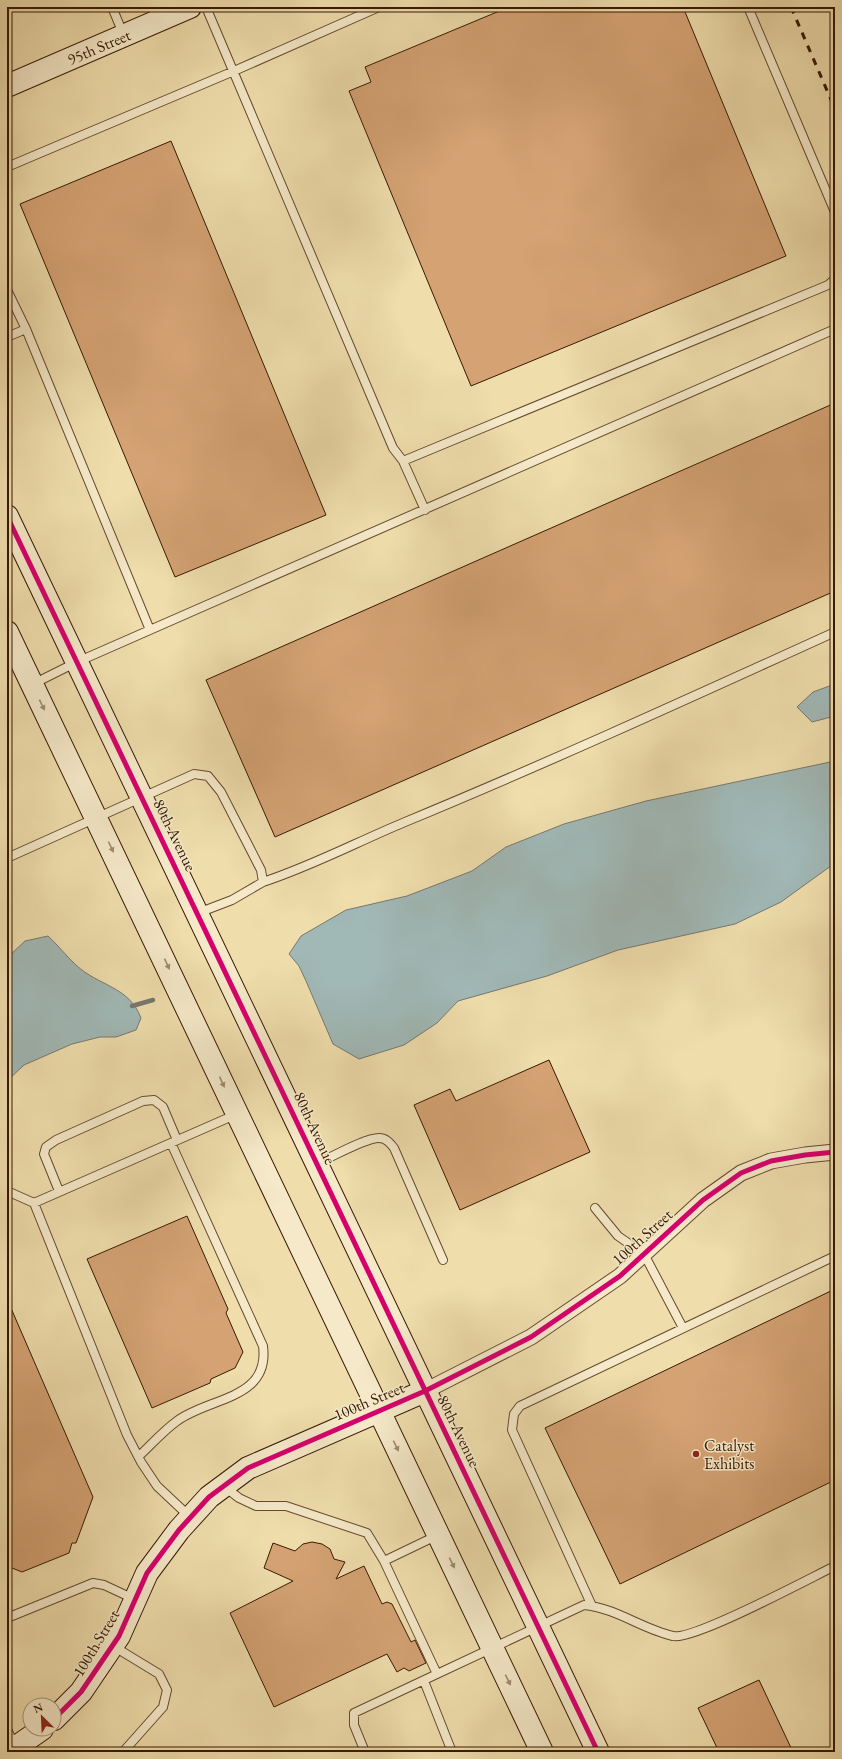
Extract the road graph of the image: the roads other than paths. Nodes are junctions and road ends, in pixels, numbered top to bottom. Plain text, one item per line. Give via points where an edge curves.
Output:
1 (112, 7) edge
2 (190, 7) edge
3 (206, 7) edge
4 (379, 7) edge
5 (748, 7) edge
6 (124, 36) junction
7 (234, 72) junction
8 (7, 86) edge
9 (7, 167) edge
10 (835, 212) edge
11 (835, 279) edge
12 (7, 290) edge
13 (26, 329) junction
14 (835, 329) edge
15 (7, 337) edge
16 (403, 461) junction
17 (425, 510) junction
18 (7, 516) edge
19 (150, 630) junction
20 (7, 632) edge
21 (835, 632) edge
22 (77, 662) junction
23 (32, 685) junction
24 (142, 796) junction
25 (97, 818) junction
26 (7, 858) edge
27 (263, 882) junction
28 (198, 913) junction
29 (238, 1114) junction
30 (174, 1142) junction
31 (835, 1152) edge
32 (317, 1163) junction
33 (7, 1191) edge
34 (59, 1192) junction
35 (34, 1203) junction
36 (596, 1208) dead end
37 (644, 1254) junction
38 (835, 1256) edge
39 (443, 1260) dead end
40 (683, 1328) junction
41 (425, 1391) junction
42 (379, 1410) junction
43 (138, 1456) junction
44 (224, 1486) junction
45 (191, 1517) junction
46 (438, 1534) junction
47 (384, 1560) junction
48 (835, 1566) edge
49 (135, 1600) junction
50 (592, 1606) junction
51 (7, 1618) edge
52 (538, 1626) junction
53 (112, 1646) junction
54 (492, 1648) junction
55 (437, 1674) junction
56 (424, 1681) junction
57 (62, 1711) edge
58 (24, 1737) edge
59 (11, 1743) edge
60 (123, 1752) edge
61 (365, 1752) edge
62 (452, 1752) edge
63 (542, 1752) edge
64 (598, 1752) edge

1 - 6 lane
2 - 6 street, 95th Street
3 - 7 lane
4 - 7 lane
5 - 10 lane
6 - 8 street, 95th Street
7 - 9 lane
7 - 16 lane via 394,448
11 - 16 lane via 828,285
12 - 13 lane
13 - 15 lane
13 - 19 lane
14 - 17 lane
16 - 17 lane
17 - 19 lane
18 - 22 street, 80th Avenue
19 - 22 lane
20 - 23 street
21 - 27 lane via 522,774 386,830 295,872
22 - 23 lane
22 - 24 street, 80th Avenue
23 -> 25 street
24 - 25 lane
24 - 27 lane via 194,774 208,776 221,792 261,870
24 - 28 street, 80th Avenue
25 - 26 lane
25 -> 29 street
27 - 28 lane via 232,900
28 - 32 street, 80th Avenue
29 - 30 lane
29 - 42 street
30 - 34 lane
30 - 34 lane via 163,1107 154,1100 143,1101 56,1140 46,1147 44,1154
30 - 43 lane via 262,1346 264,1358 261,1373 252,1384 233,1395 196,1409 177,1421
31 - 37 street, 100th Street via 771,1162 741,1173 703,1200
32 - 39 lane via 370,1140 380,1138 388,1141 394,1148
32 - 41 street, 80th Avenue
33 - 35 lane
34 - 35 lane
35 - 43 lane via 127,1435
36 - 37 lane via 618,1236
37 - 40 lane
37 - 41 street, 100th Street via 620,1276 531,1337
38 - 40 lane
40 - 50 lane via 520,1406 511,1421 512,1430
41 - 42 street, 100th Street
41 - 52 street, 80th Avenue
42 - 44 street, 100th Street via 248,1468
42 -> 46 street
43 - 45 lane via 157,1486
44 - 45 street, 100th Street via 209,1497
44 - 47 lane via 238,1498 256,1506 286,1506 367,1533
45 - 49 street, 100th Street via 147,1573
46 - 47 lane
46 -> 54 street
47 - 55 lane
48 - 50 lane via 704,1630 675,1637 599,1606
49 - 51 lane via 104,1585 93,1583
49 - 53 street, 100th Street
50 - 52 lane via 584,1605
52 - 54 lane
52 - 64 street, 80th Avenue
53 - 57 street, 100th Street via 81,1692
53 - 60 lane via 158,1674 167,1690 163,1707
54 - 55 lane
54 -> 63 street
55 - 56 lane
56 - 61 lane via 354,1713 354,1725
56 - 62 lane
58 - 59 street

